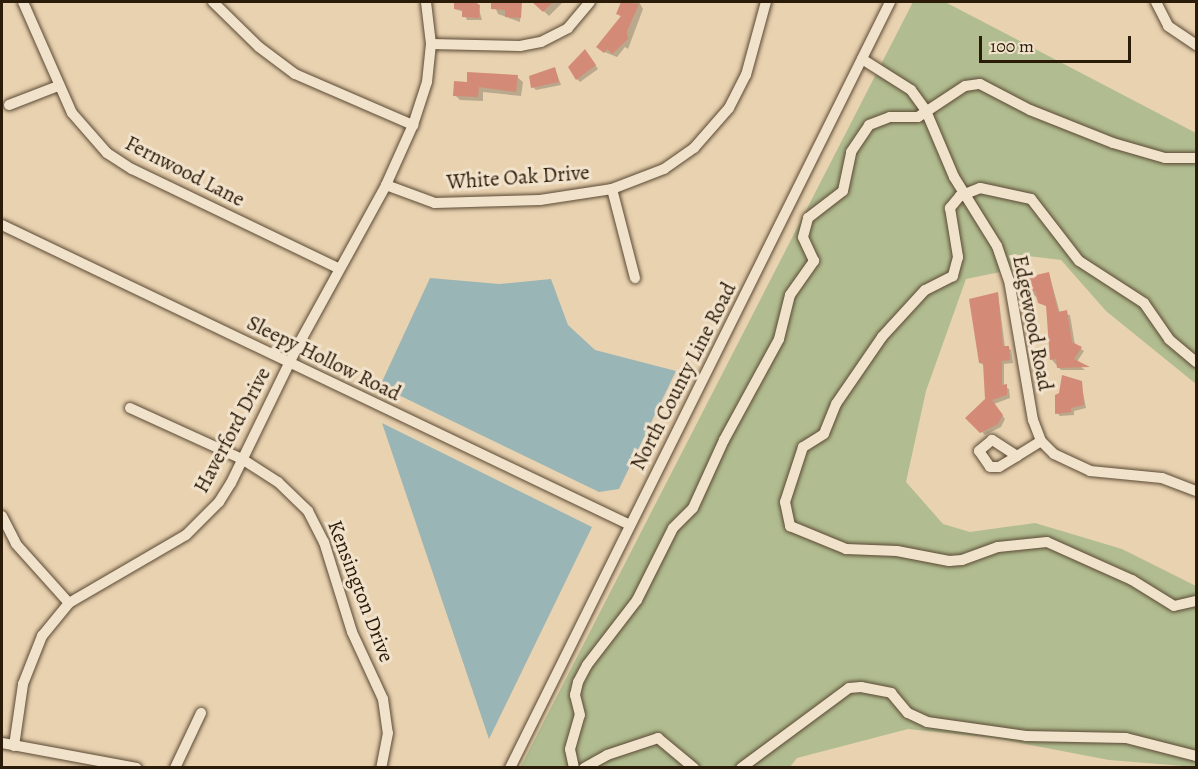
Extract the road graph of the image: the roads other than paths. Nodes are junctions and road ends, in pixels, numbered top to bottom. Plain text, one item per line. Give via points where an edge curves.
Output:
1 (23, 2) edge
2 (213, 2) edge
3 (426, 2) edge
4 (590, 2) edge
5 (766, 2) edge
6 (890, 2) edge
7 (1156, 2) edge
8 (431, 45) junction
9 (1197, 45) edge
10 (862, 58) junction
11 (58, 86) junction
12 (9, 105) dead end
13 (926, 111) junction
14 (413, 125) junction
15 (1197, 158) edge
16 (386, 185) junction
17 (612, 189) junction
18 (965, 194) junction
19 (2, 225) edge
20 (338, 268) junction
21 (635, 278) dead end
22 (1197, 362) edge
23 (289, 363) junction
24 (130, 408) dead end
25 (1041, 441) junction
26 (1017, 456) dead end
27 (242, 459) junction
28 (1197, 491) edge
29 (2, 516) edge
30 (630, 525) junction
31 (1197, 601) edge
32 (69, 603) junction
33 (201, 713) dead end
34 (2, 743) edge
35 (14, 746) junction
36 (1197, 756) edge
37 (137, 768) edge
38 (175, 768) edge
39 (381, 768) edge
40 (510, 768) edge
41 (574, 768) edge
42 (584, 768) edge
43 (694, 768) edge
44 (741, 768) edge

1 - 11 street, Fernwood Lane
2 - 14 street via 259,47 296,74
3 - 8 street, Haverford Drive
4 - 8 street via 568,28 529,45
5 - 17 street, White Oak Drive via 746,75 719,122 694,148 664,169
6 - 10 street, North County Line Road
7 - 9 street via 1168,26
8 - 14 street, Haverford Drive via 427,82
10 - 13 street, Edgewood Road via 911,90
10 - 30 street, North County Line Road
11 - 12 street
11 - 20 street, Fernwood Lane via 82,128 119,161
13 - 15 street via 965,86 980,84 1030,110 1113,143 1165,158
13 - 18 street, Edgewood Road
13 - 41 street via 918,117 878,119 869,126 851,152 843,191 808,218 803,237 814,261 785,305 786,324 779,339 724,440 693,508 673,528 637,600 578,682 575,696 580,715 570,749
14 - 16 street, Haverford Drive
16 - 17 street, White Oak Drive via 419,199 444,203 540,200
16 - 20 street, Haverford Drive
17 - 21 street
18 - 22 street via 980,188 1031,199 1079,261 1144,303 1169,339
18 - 25 street, Edgewood Road via 997,246 1009,280 1033,420
18 - 31 street via 950,208 958,257 952,276 925,290 882,337 836,404 824,434 803,447 785,502 790,526 846,549 897,551 948,561 1006,546 1047,542 1132,580 1174,606
19 - 23 street, Sleepy Hollow Road
20 - 23 street, Haverford Drive
23 - 27 street, Haverford Drive
23 - 30 street, Sleepy Hollow Road
24 - 27 street, Kensington Drive
25 - 26 street
25 - 28 street via 1054,454 1090,471 1162,478
27 - 32 street, Haverford Drive via 219,502 186,535
27 - 39 street, Kensington Drive via 278,482 315,522 352,632 385,707 388,733
29 - 32 street via 16,544
30 - 40 street, North County Line Road
32 - 35 street, Haverford Drive via 42,636 23,684
33 - 38 street
34 - 35 street
35 - 37 street
36 - 44 street via 1151,741 1026,736 927,722 908,713 891,693 861,687 849,688
42 - 43 street via 607,755 658,738

